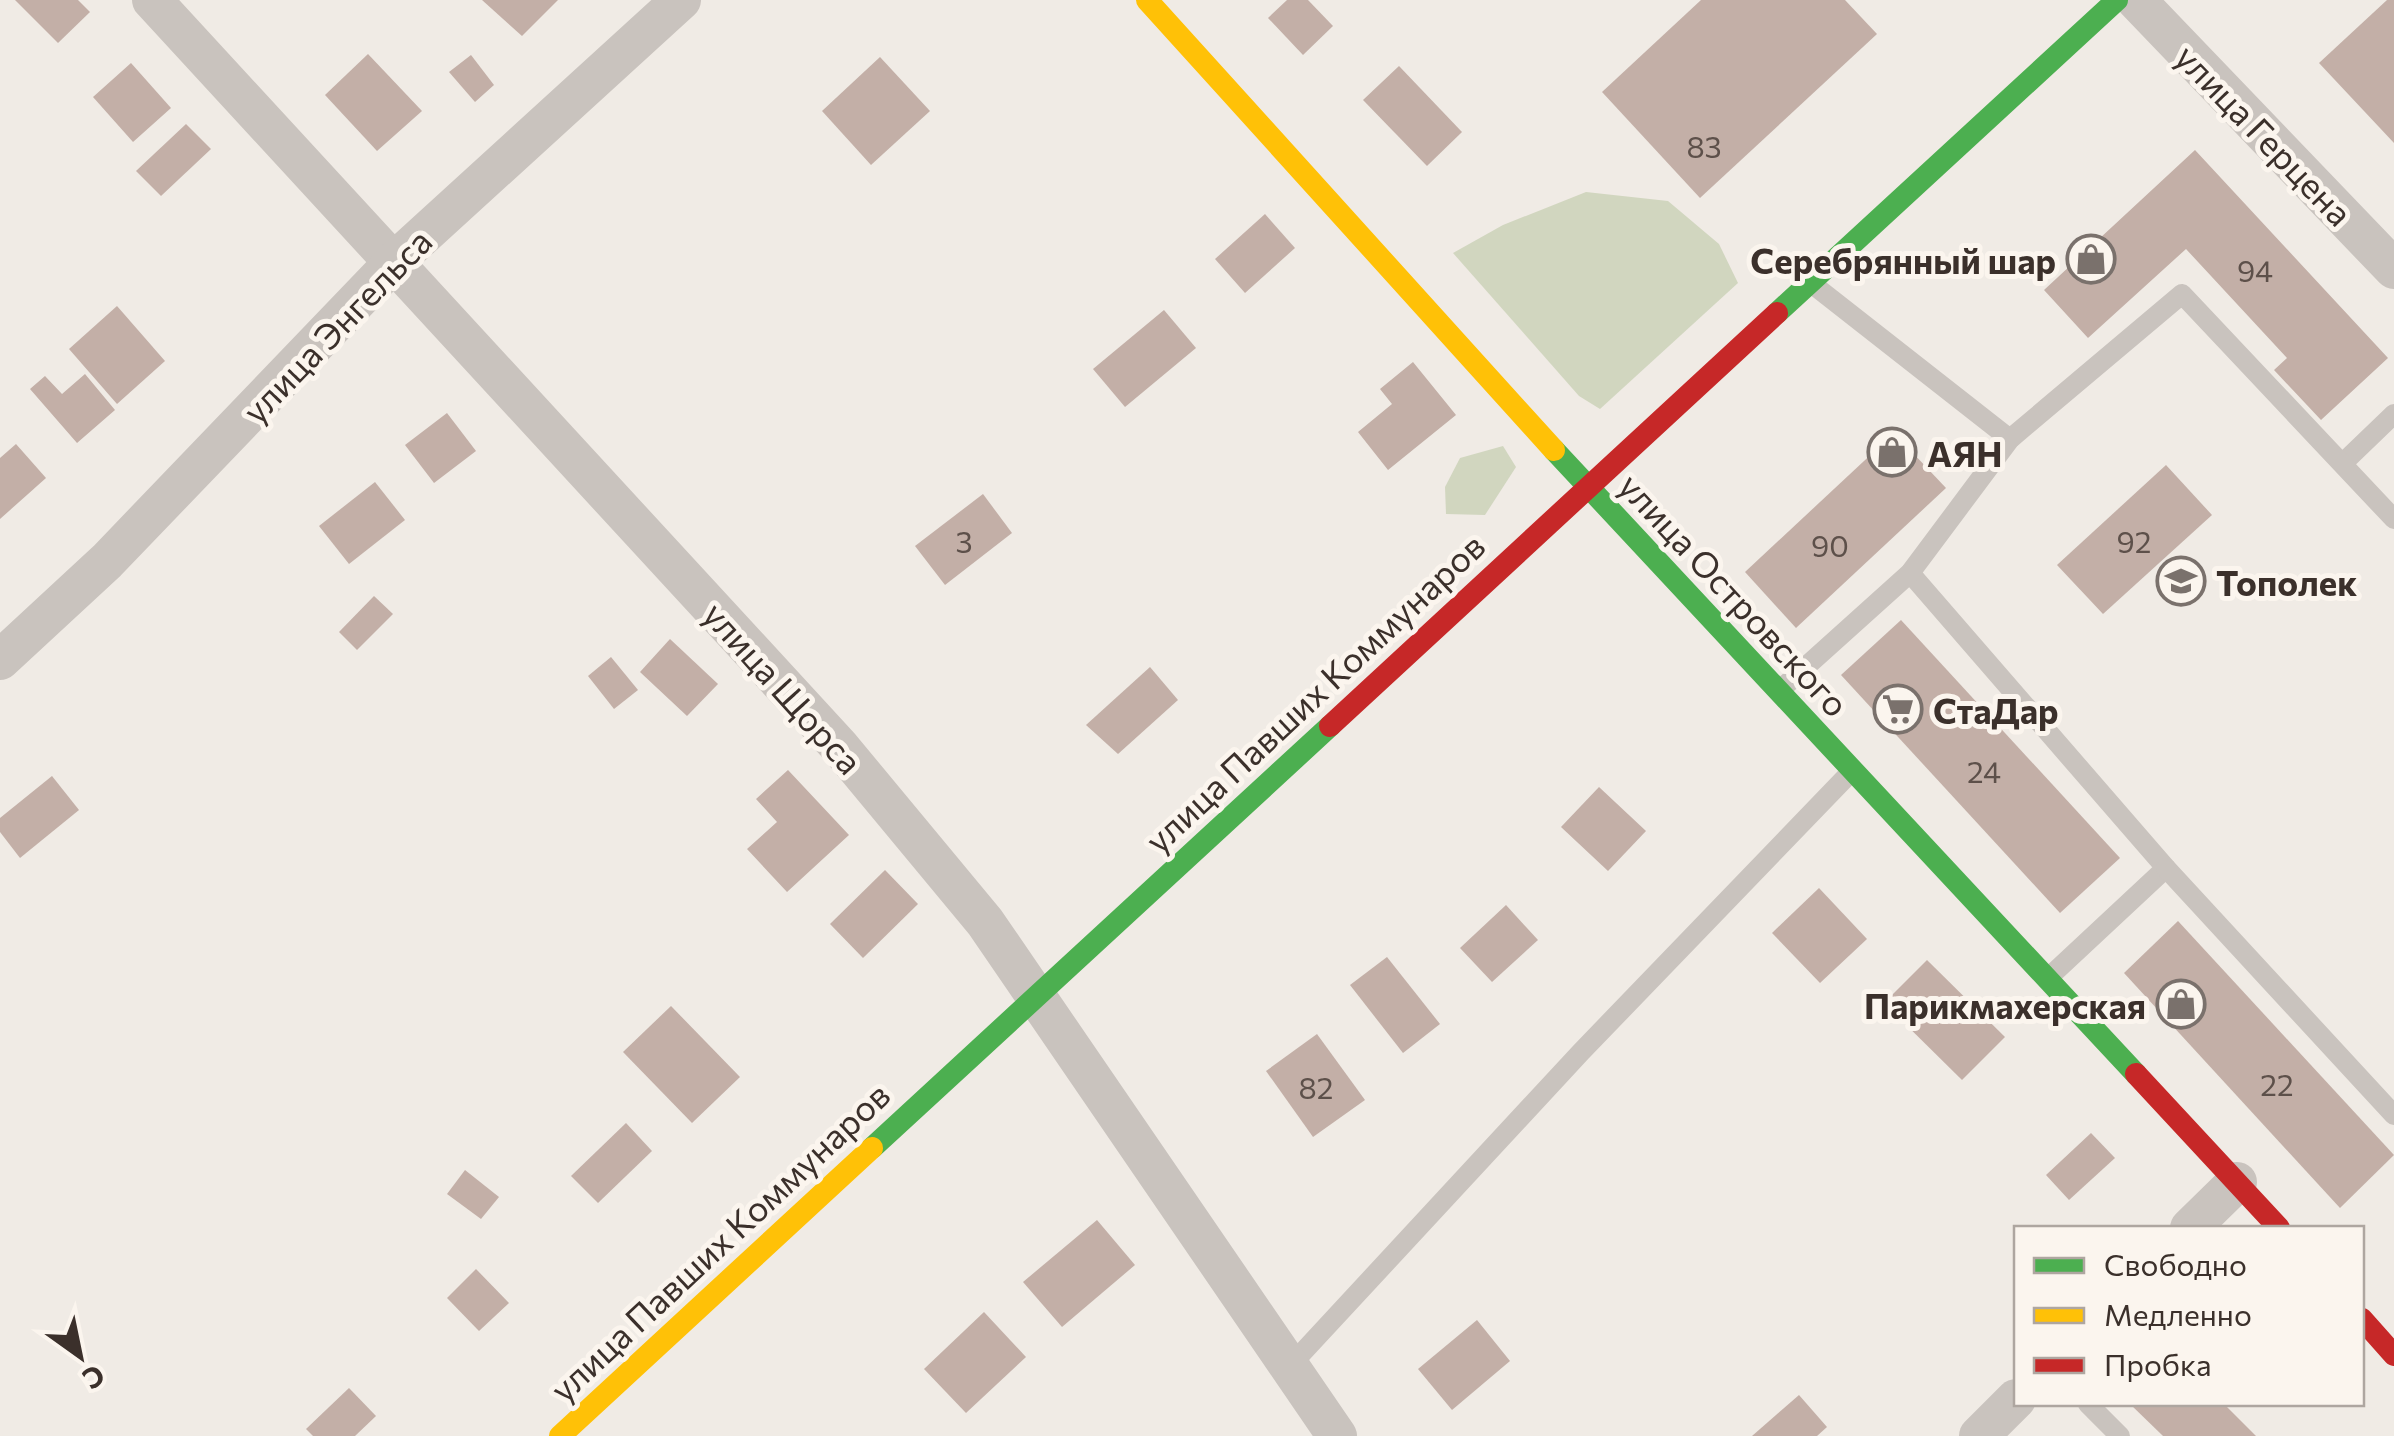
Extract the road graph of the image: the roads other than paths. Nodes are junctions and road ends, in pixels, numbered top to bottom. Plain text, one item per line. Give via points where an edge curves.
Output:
1 (152, 0) edge
2 (681, 0) edge
3 (1147, 0) edge
4 (2117, 0) edge
5 (2136, 0) edge
6 (396, 260) junction
7 (2394, 268) edge
8 (1809, 281) junction
9 (2394, 414) edge
10 (2010, 439) junction
11 (2343, 462) junction
12 (1588, 488) junction
13 (2394, 518) edge
14 (1910, 574) junction
15 (0, 660) edge
16 (1778, 691) junction
17 (1851, 772) junction
18 (2166, 868) junction
19 (2045, 982) junction
20 (1036, 995) junction
21 (2394, 1114) edge
22 (2237, 1182) junction
23 (2192, 1226) edge
24 (2277, 1226) edge
25 (2364, 1321) edge
26 (2394, 1355) edge
27 (1289, 1368) junction
28 (2014, 1401) edge
29 (2090, 1406) edge
30 (560, 1436) edge
31 (1338, 1436) edge
32 (1979, 1436) edge
33 (2120, 1436) edge

1 - 6 street, улица Щорса
2 - 6 street, улица Энгельса
3 - 12 street, улица Островского
4 - 8 street, улица Павших Коммунаров
5 - 7 street, улица Герцена
6 - 15 street, улица Энгельса via 107,561
6 - 20 street, улица Щорса via 839,746 985,922
8 - 10 lane
8 - 12 street, улица Павших Коммунаров
9 - 11 lane
10 - 11 lane via 2182,294
10 - 14 lane
11 - 13 lane
12 - 16 street, улица Островского
12 - 20 street, улица Павших Коммунаров
14 - 16 lane
14 - 18 lane
16 - 17 street, улица Островского
17 - 19 street, улица Островского
17 - 27 lane
18 - 19 lane
18 - 21 lane
19 - 22 street, улица Островского
20 - 27 street, улица Щорса
20 - 30 street, улица Павших Коммунаров
22 - 23 street
22 - 24 street, улица Островского
25 - 26 street
27 - 31 street, улица Щорса
28 - 32 street
29 - 33 lane

